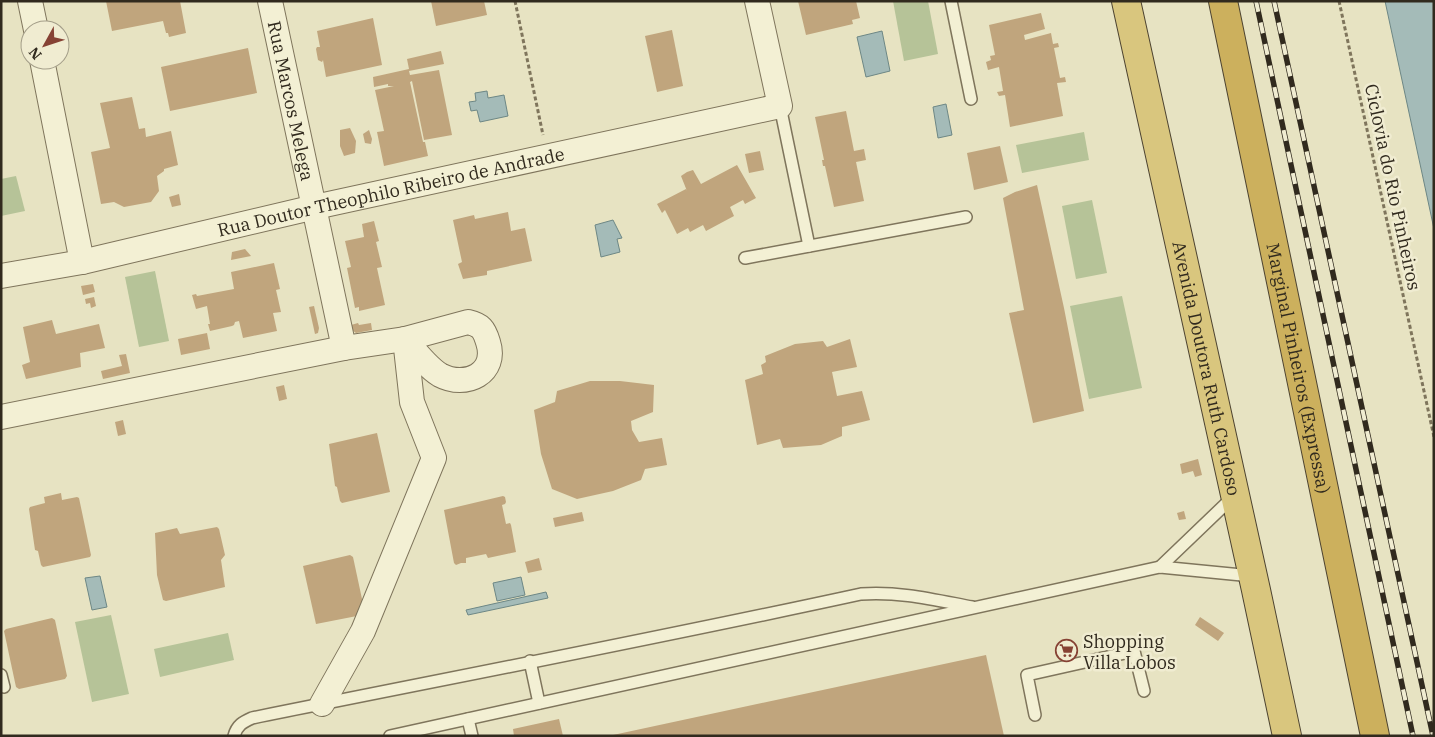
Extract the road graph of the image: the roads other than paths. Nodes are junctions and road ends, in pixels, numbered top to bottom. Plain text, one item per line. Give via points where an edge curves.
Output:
1 (30, 1) edge
2 (270, 1) edge
3 (757, 1) edge
4 (951, 1) edge
5 (1126, 1) edge
6 (1223, 1) edge
7 (34, 20) edge
8 (44, 70) edge
9 (971, 99) dead end
10 (780, 106) junction
11 (315, 207) junction
12 (966, 217) dead end
13 (809, 246) junction
14 (744, 258) dead end
15 (82, 262) junction
16 (1, 276) edge
17 (344, 348) junction
18 (1, 417) edge
19 (1234, 496) junction
20 (1160, 567) junction
21 (1252, 576) junction
22 (979, 608) junction
23 (530, 661) junction
24 (1, 676) edge
25 (4, 687) dead end
26 (1144, 691) dead end
27 (539, 703) junction
28 (322, 704) junction
29 (1035, 714) dead end
30 (468, 718) junction
31 (234, 736) edge
32 (390, 736) edge
33 (472, 736) edge
34 (1287, 736) edge
35 (1375, 736) edge

1 - 7 street
2 - 11 street, Rua Marcos Melega
3 - 10 street
4 - 9 lane
5 - 19 highway, Avenida Doutora Ruth Cardoso
6 - 35 highway, Marginal Pinheiros (Expressa)
8 - 15 street
10 - 11 street, Rua Doutor Theophilo Ribeiro de Andrade
10 - 13 lane
11 - 15 street, Rua Doutor Theophilo Ribeiro de Andrade
11 - 17 street, Rua Marcos Melega
12 - 13 lane
13 - 14 lane
15 - 16 street, Rua Doutor Theophilo Ribeiro de Andrade
17 - 18 street
17 - 28 street via 405,339 412,402 434,458 363,631
19 - 20 lane
19 - 21 highway, Avenida Doutora Ruth Cardoso
20 - 21 lane
20 - 22 lane
21 - 34 highway, Avenida Doutora Ruth Cardoso
22 - 23 lane via 905,594 861,594
22 - 27 lane
23 - 27 lane
23 - 28 lane
24 - 25 lane
26 - 29 lane via 1134,651 1027,675
27 - 30 lane
28 - 31 lane via 252,718 241,723
30 - 32 lane
30 - 33 lane

